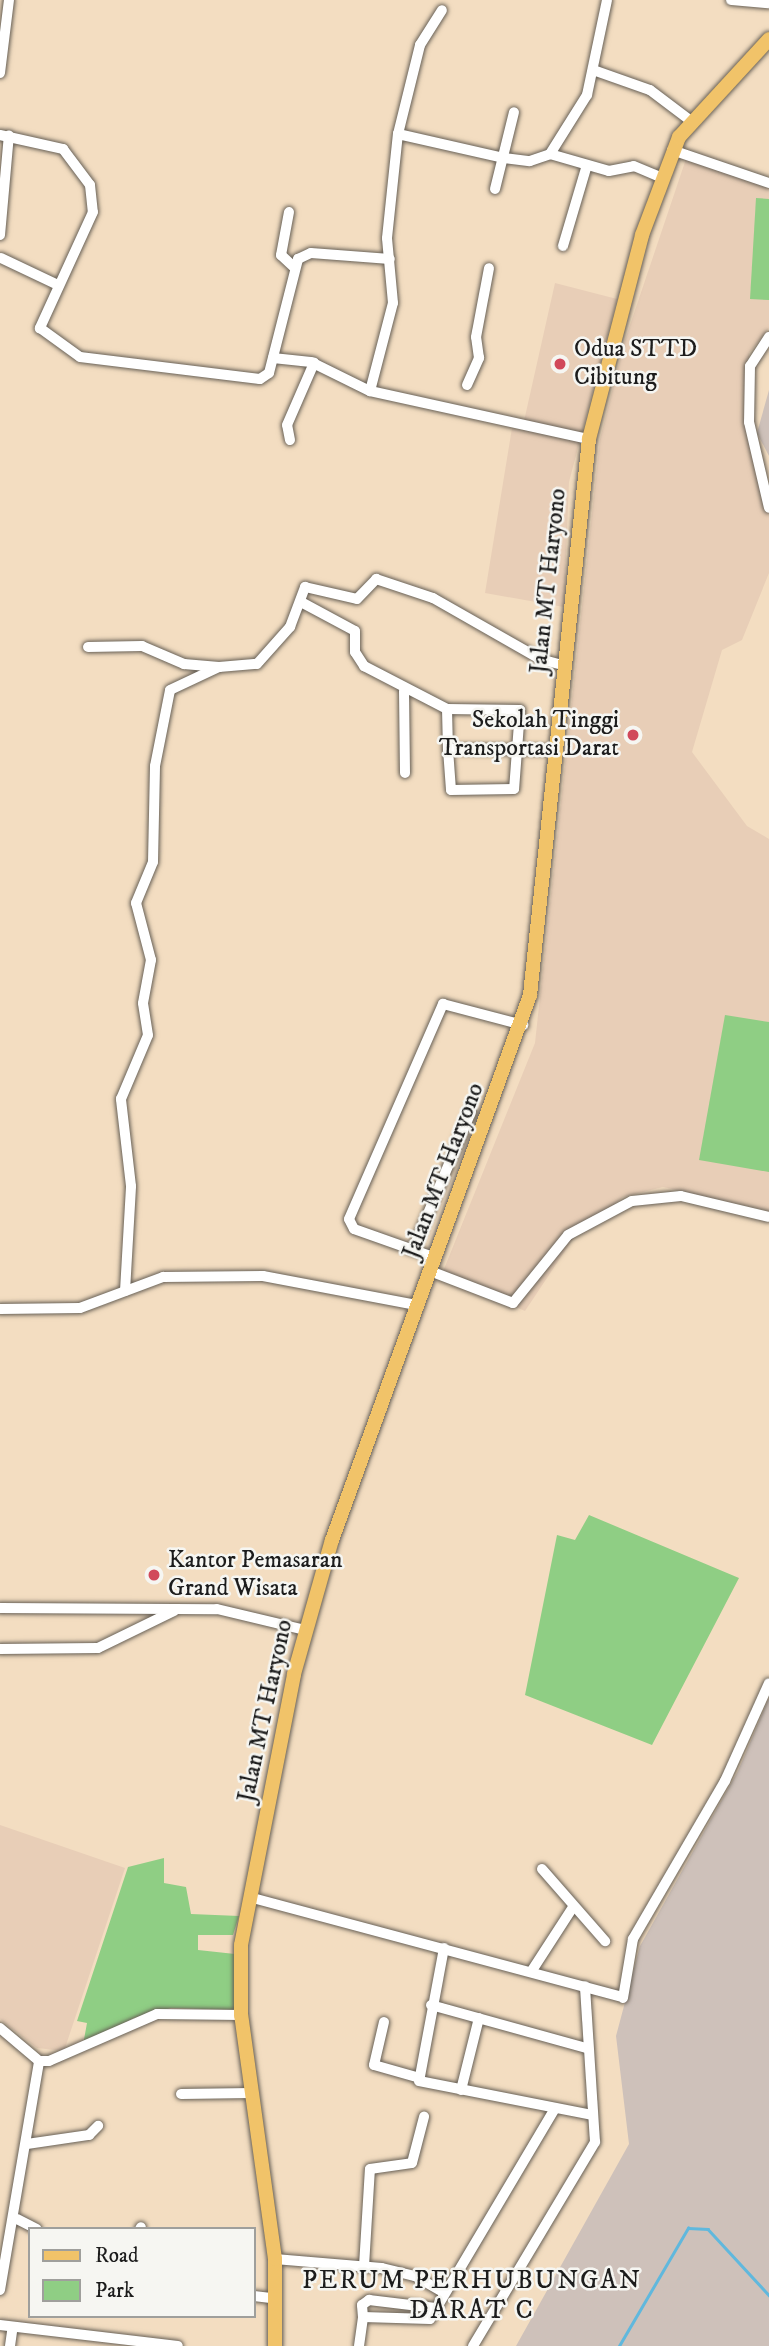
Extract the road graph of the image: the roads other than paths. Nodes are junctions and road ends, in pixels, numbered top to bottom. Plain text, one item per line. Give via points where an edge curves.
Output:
1 (9, 0) edge
2 (607, 0) edge
3 (731, 0) edge
4 (769, 3) edge
5 (442, 10) dead end
6 (769, 38) edge
7 (596, 71) junction
8 (0, 73) edge
9 (514, 113) dead end
10 (691, 121) junction
11 (398, 134) junction
12 (4, 135) edge
13 (672, 150) junction
14 (550, 154) junction
15 (504, 158) junction
16 (587, 165) junction
17 (662, 178) junction
18 (769, 183) edge
19 (495, 189) dead end
20 (289, 212) dead end
21 (0, 235) edge
22 (563, 246) dead end
23 (1, 258) edge
24 (390, 259) junction
25 (294, 267) junction
26 (489, 268) dead end
27 (58, 285) junction
28 (769, 337) edge
29 (273, 358) junction
30 (314, 363) junction
31 (467, 385) dead end
32 (370, 391) junction
33 (589, 439) junction
34 (290, 440) dead end
35 (769, 508) edge
36 (301, 602) junction
37 (88, 647) dead end
38 (563, 665) junction
39 (219, 667) junction
40 (404, 691) junction
41 (447, 709) junction
42 (448, 749) junction
43 (517, 750) junction
44 (554, 750) junction
45 (405, 773) dead end
46 (523, 1025) junction
47 (471, 1112) dead end
48 (769, 1217) edge
49 (414, 1249) junction
50 (433, 1265) junction
51 (125, 1291) junction
52 (416, 1306) junction
53 (0, 1309) edge
54 (190, 1607) junction
55 (0, 1608) edge
56 (305, 1630) junction
57 (0, 1649) edge
58 (769, 1683) edge
59 (542, 1869) dead end
60 (249, 1897) junction
61 (573, 1907) junction
62 (605, 1941) dead end
63 (444, 1948) junction
64 (531, 1972) junction
65 (585, 1986) junction
66 (431, 2005) junction
67 (241, 2015) junction
68 (480, 2018) junction
69 (384, 2022) dead end
70 (0, 2028) edge
71 (586, 2048) junction
72 (39, 2061) junction
73 (416, 2077) junction
74 (461, 2090) junction
75 (251, 2093) junction
76 (181, 2094) dead end
77 (554, 2110) junction
78 (592, 2115) junction
79 (424, 2117) dead end
80 (98, 2126) dead end
81 (27, 2144) junction
82 (17, 2219) junction
83 (33, 2227) edge
84 (275, 2259) junction
85 (364, 2266) junction
86 (0, 2290) edge
87 (445, 2294) junction
88 (256, 2296) edge
89 (277, 2299) junction
90 (436, 2308) junction
91 (363, 2317) junction
92 (0, 2325) edge
93 (12, 2331) junction
94 (60, 2333) junction
95 (10, 2346) edge
96 (58, 2346) edge
97 (178, 2346) edge
98 (275, 2346) edge
99 (359, 2346) edge
100 (473, 2346) edge

1 - 8 street
2 - 7 street
3 - 4 street
5 - 11 street via 420,45
6 - 10 main road, Jalan MT Haryono
7 - 10 street via 650,90
7 - 14 street via 570,130
9 - 15 street
10 - 13 main road, Jalan MT Haryono
11 - 15 street
11 - 24 street via 388,204
12 - 21 street
12 - 27 street via 63,149 90,185 93,212
13 - 17 main road, Jalan MT Haryono
13 - 18 street
14 - 15 street via 530,161
14 - 16 street
15 - 19 street
16 - 17 street via 609,171 634,166
16 - 22 street
17 - 33 main road, Jalan MT Haryono
20 - 25 street via 281,256
23 - 27 street
24 - 25 street via 311,253
24 - 32 street via 393,303
25 - 29 street
26 - 31 street via 476,337 479,358
27 - 29 street via 40,328 80,357 235,379 260,379
28 - 35 street via 750,366 749,422
29 - 30 street
30 - 32 street
30 - 34 street via 287,425
32 - 33 street
33 - 38 main road, Jalan MT Haryono
36 - 38 street via 311,584 357,599 372,580 384,579
36 - 39 street via 290,627 257,664
36 - 40 street via 355,631 357,659
37 - 39 street via 142,646 184,664
38 - 44 main road, Jalan MT Haryono
39 - 51 street via 170,690 155,766 153,862 136,903 151,947 143,1003 148,1035 121,1099 131,1186
40 - 41 street
40 - 45 street
41 - 42 street
41 - 43 street via 518,709
42 - 43 street
42 - 43 street via 453,791 514,789
43 - 44 street
44 - 46 main road, Jalan MT Haryono via 541,938
46 - 49 street via 453,1002 436,1012 349,1219 354,1229
46 - 50 main road, Jalan MT Haryono
47 - 49 street
48 - 50 street via 681,1196 632,1201 568,1235 513,1303
49 - 50 street
50 - 52 main road, Jalan MT Haryono
51 - 52 street via 163,1277 264,1276
51 - 53 street via 80,1308
52 - 56 main road, Jalan MT Haryono
54 - 55 street
54 - 56 street
54 - 57 street via 164,1613 119,1643 98,1648
56 - 60 main road, Jalan MT Haryono
58 - 65 street via 725,1781 633,1939 621,1997
59 - 61 street
60 - 63 street
60 - 67 main road, Jalan MT Haryono
61 - 62 street
61 - 64 street
63 - 64 street
63 - 66 street
64 - 65 street
65 - 71 street
66 - 68 street
66 - 73 street
67 - 72 street via 157,2014 75,2054
67 - 75 main road, Jalan MT Haryono
68 - 71 street
68 - 74 street
69 - 73 street via 374,2066
70 - 72 street
71 - 78 street
72 - 81 street
73 - 74 street
74 - 77 street
75 - 76 street
75 - 84 main road, Jalan MT Haryono
77 - 78 street
77 - 87 street
78 - 100 street via 591,2151
79 - 85 street via 412,2164 370,2169
80 - 81 street via 89,2134
81 - 82 street
82 - 83 street
82 - 86 street
84 - 85 street
84 - 89 main road, Jalan MT Haryono
85 - 87 street via 415,2276
87 - 90 street
88 - 89 street
89 - 98 main road, Jalan MT Haryono
90 - 91 street via 423,2321
90 - 91 street via 369,2300 362,2305
91 - 99 street
92 - 93 street
93 - 94 street
93 - 95 street
94 - 96 street
94 - 97 street

